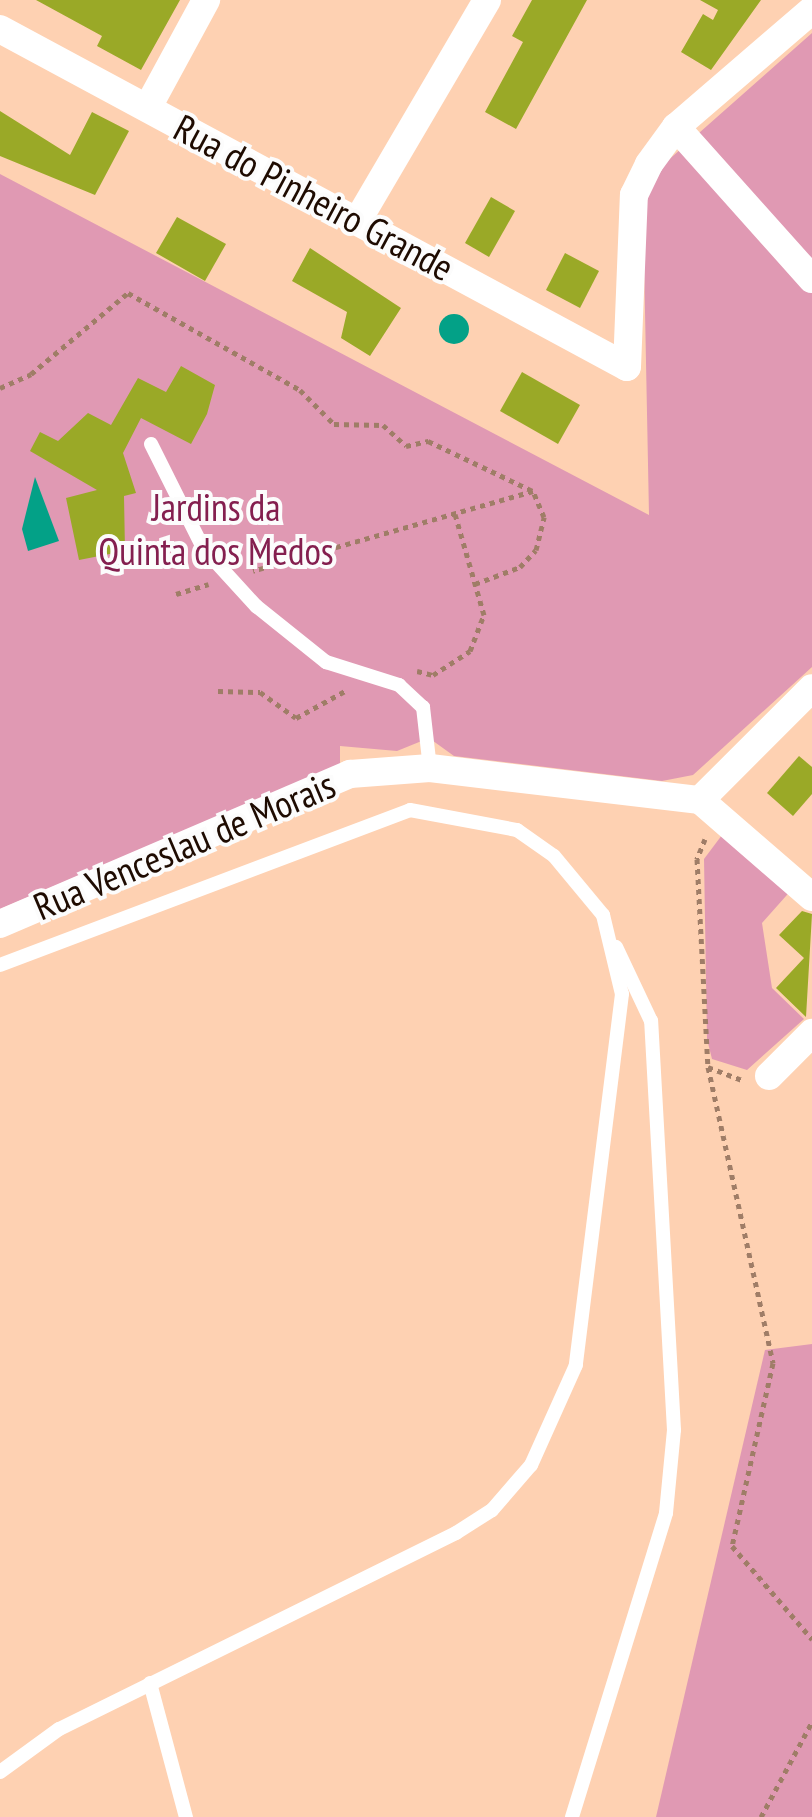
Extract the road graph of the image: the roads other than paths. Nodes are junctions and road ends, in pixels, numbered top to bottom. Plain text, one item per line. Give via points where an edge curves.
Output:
1 (206, 0) edge
2 (487, 0) edge
3 (812, 10) edge
4 (0, 29) edge
5 (148, 107) junction
6 (676, 128) junction
7 (358, 220) junction
8 (812, 279) edge
9 (151, 444) dead end
10 (812, 688) edge
11 (430, 768) junction
12 (708, 806) junction
13 (812, 897) edge
14 (0, 924) edge
15 (612, 943) junction
16 (0, 965) edge
17 (812, 1033) edge
18 (770, 1076) road end
19 (150, 1683) junction
20 (0, 1772) edge
21 (186, 1817) edge
22 (572, 1817) edge

1 - 5 street
2 - 7 street
3 - 6 street
4 - 5 street, Rua do Pinheiro Grande
5 - 7 street, Rua do Pinheiro Grande
6 - 7 street, Rua do Pinheiro Grande via 634,195 627,367
6 - 8 street
9 - 11 lane via 202,548 230,578 326,662 372,682 399,684 422,707
10 - 12 street
11 - 12 street, Rua Venceslau de Morais
11 - 14 street, Rua Venceslau de Morais via 350,774
12 - 13 street
15 - 16 lane via 583,884 517,830 410,810
15 - 19 lane via 622,994 601,1190 576,1365 552,1432 492,1510 456,1533
15 - 22 lane via 651,1021 674,1430 666,1513
17 - 18 street
19 - 20 lane via 59,1729
19 - 21 lane

